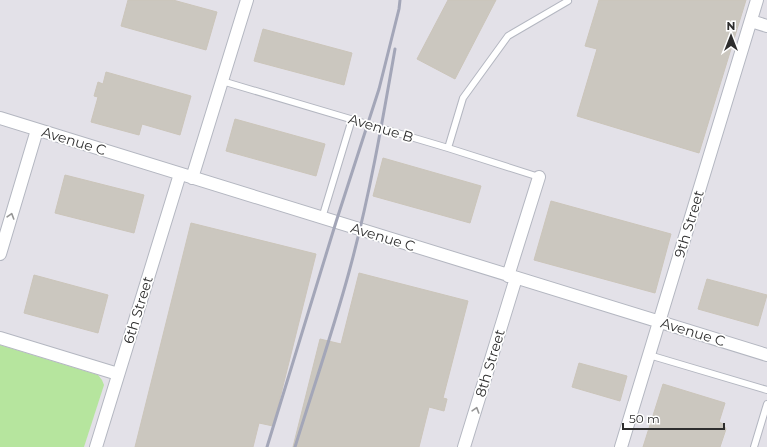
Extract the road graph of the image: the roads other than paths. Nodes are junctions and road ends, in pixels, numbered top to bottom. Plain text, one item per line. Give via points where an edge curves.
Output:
1 (247, 0) edge
2 (757, 0) edge
3 (568, 1) edge
4 (751, 22) junction
5 (767, 26) edge
6 (222, 81) junction
7 (0, 118) edge
8 (352, 120) junction
9 (38, 130) junction
10 (448, 148) junction
11 (180, 174) junction
12 (539, 177) joint
13 (192, 178) junction
14 (322, 218) junction
15 (0, 254) edge
16 (512, 277) junction
17 (659, 322) junction
18 (0, 338) edge
19 (650, 355) junction
20 (767, 355) edge
21 (118, 374) junction
22 (767, 390) edge
23 (767, 404) edge
24 (96, 447) edge
25 (464, 447) edge
26 (621, 447) edge
27 (754, 447) edge

1 - 6 street
2 - 4 street, 9th Street
3 - 10 lane via 508,36 464,98
4 - 5 street
4 - 17 street, 9th Street
6 - 8 lane, Avenue B
6 - 13 street
7 - 9 street, Avenue C
8 - 10 lane, Avenue B
8 - 14 lane
9 - 11 street, Avenue C
15 -> 9 street
10 - 12 lane, Avenue B
11 - 13 street, Avenue C
11 - 21 street, 6th Street
12 - 16 street, 8th Street
13 - 14 street, Avenue C
14 - 16 street, Avenue C
16 - 17 street, Avenue C
25 -> 16 street, 8th Street
17 - 19 street, 9th Street
17 - 20 street, Avenue C
18 - 21 street
19 - 22 lane
19 - 26 street, 9th Street
21 - 24 street, 6th Street
23 - 27 lane

